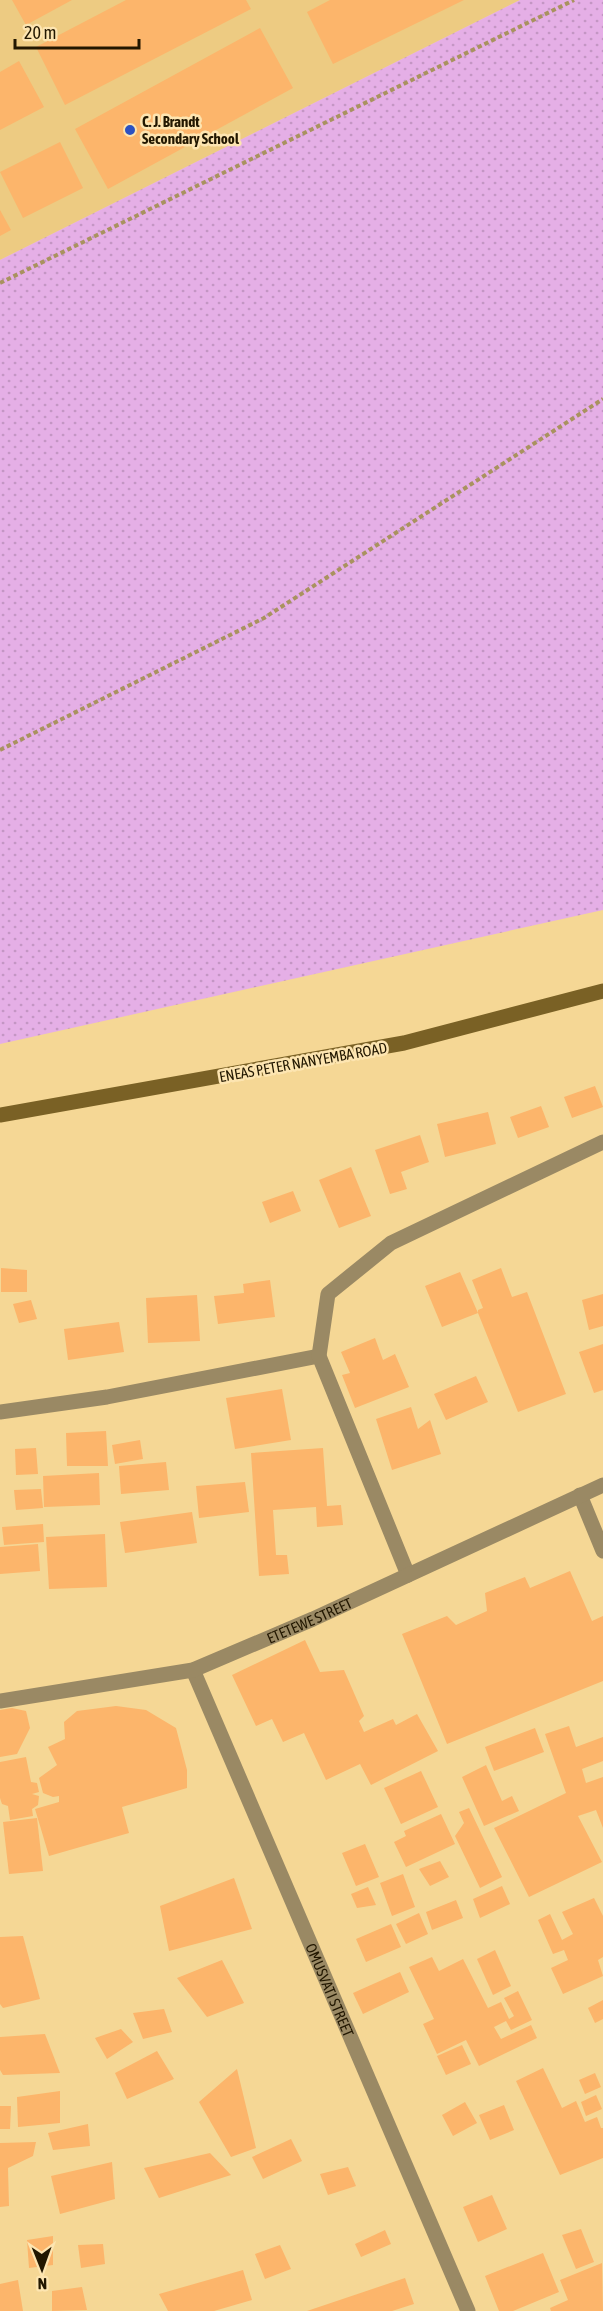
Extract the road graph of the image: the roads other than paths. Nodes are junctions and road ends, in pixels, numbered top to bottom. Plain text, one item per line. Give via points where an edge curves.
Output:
1 (603, 991) edge
2 (0, 1115) edge
3 (603, 1142) edge
4 (319, 1356) junction
5 (0, 1412) edge
6 (603, 1485) edge
7 (580, 1495) junction
8 (603, 1551) edge
9 (408, 1575) junction
10 (193, 1670) junction
11 (0, 1701) edge
12 (468, 2311) edge

1 - 2 main road, ENEAS PETER NANYEMBA ROAD via 404,1043
3 - 4 street via 391,1243 328,1294
4 - 5 street via 107,1397
4 - 9 street
6 - 7 street, ETETEWE STREET
7 - 8 street
7 - 9 street, ETETEWE STREET
9 - 10 street, ETETEWE STREET
10 - 11 street, ETETEWE STREET
10 - 12 street, OMUSVATI STREET

